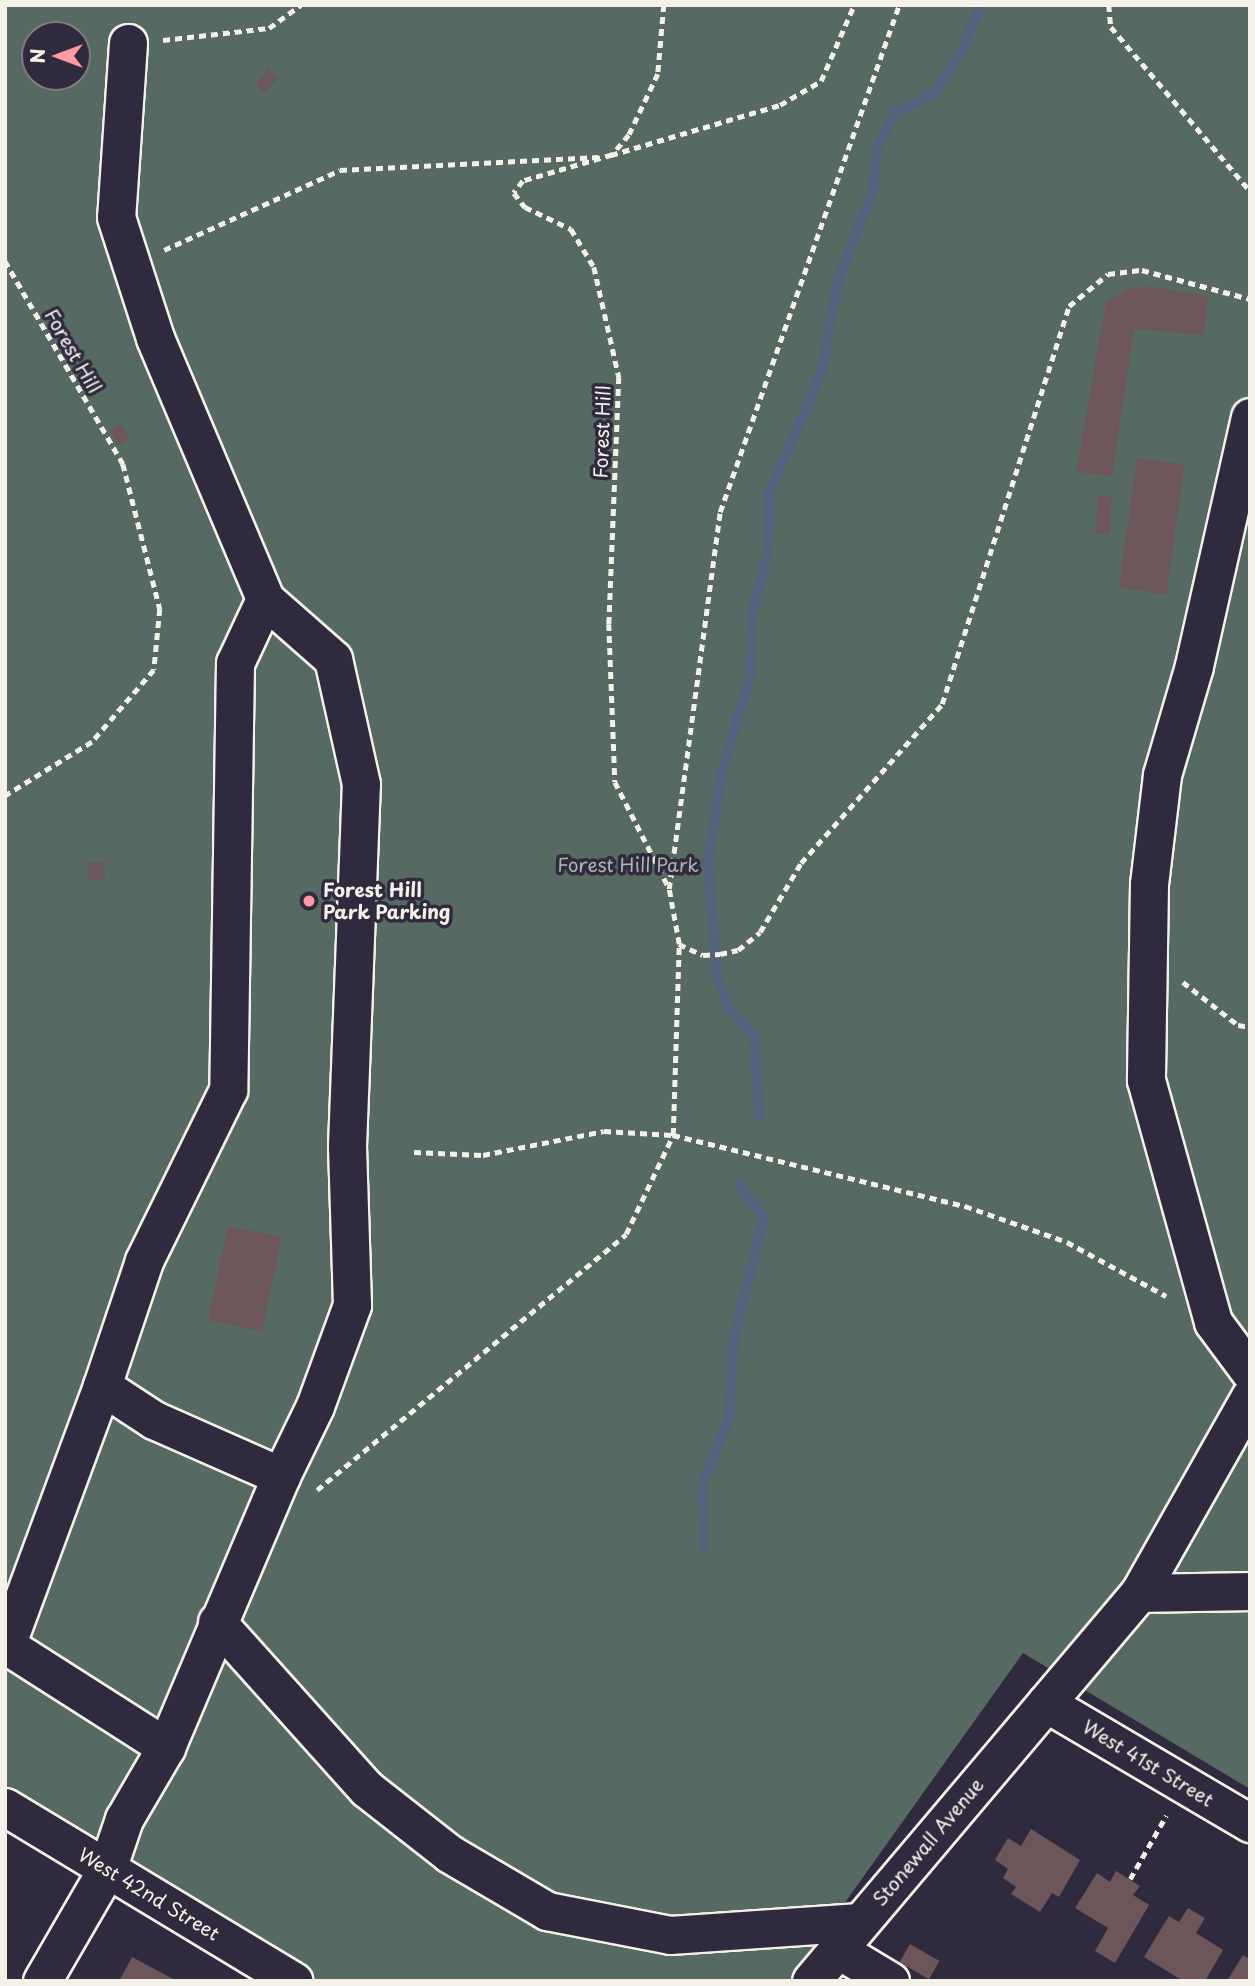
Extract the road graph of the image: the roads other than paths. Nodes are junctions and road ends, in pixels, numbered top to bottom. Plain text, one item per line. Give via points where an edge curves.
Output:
1 (128, 43) road end
2 (1250, 417) edge
3 (265, 599) junction
4 (1250, 1372) edge
5 (102, 1386) junction
6 (1250, 1397) edge
7 (281, 1476) junction
8 (1250, 1591) edge
9 (1139, 1593) junction
10 (217, 1622) junction
11 (1046, 1703) junction
12 (166, 1747) junction
13 (5, 1807) edge
14 (1250, 1824) edge
15 (107, 1869) junction
16 (860, 1922) junction
17 (837, 1949) junction
18 (43, 1981) edge
19 (294, 1981) edge
20 (811, 1981) edge
21 (890, 1981) edge

1 - 3 street via 116,217 155,338
2 - 4 street via 1194,666 1163,775 1149,884 1146,1080 1213,1322
3 - 5 street via 235,663 229,1090 144,1261
3 - 7 street via 334,659 361,784 347,1146 352,1306 316,1406
5 - 7 street via 154,1420
5 - 12 street via 6,1646
6 - 9 street, Stonewall Avenue
7 - 10 street
8 - 9 street
9 - 11 street, Stonewall Avenue
10 - 12 street
10 - 16 street via 367,1790 450,1854 547,1911 670,1935
11 - 14 street, West 41st Street
11 - 16 street, Stonewall Avenue
12 - 15 street via 124,1819
13 - 15 street, West 42nd Street
15 - 18 street
15 - 19 street, West 42nd Street
16 - 17 street, Stonewall Avenue
17 - 20 street, Stonewall Avenue
17 - 21 street

